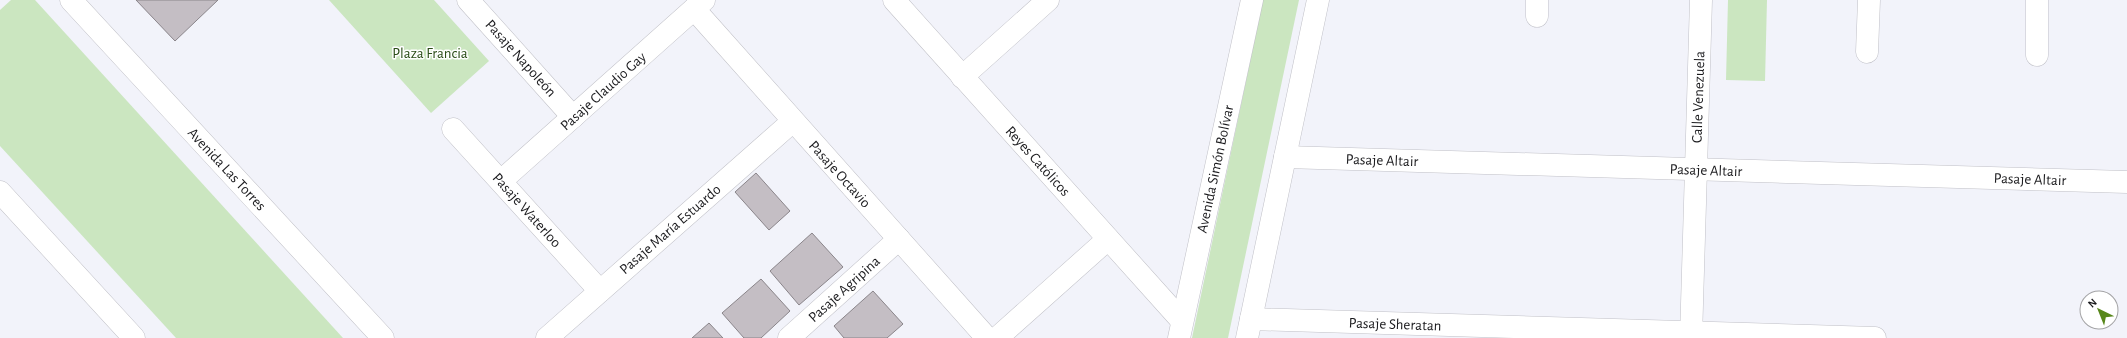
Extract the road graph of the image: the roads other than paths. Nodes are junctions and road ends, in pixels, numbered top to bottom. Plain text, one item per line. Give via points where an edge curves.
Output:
1 (71, 0) edge
2 (468, 0) edge
3 (894, 0) edge
4 (1048, 0) edge
5 (1252, 0) edge
6 (1318, 0) edge
7 (1700, 0) edge
8 (1869, 0) edge
9 (2037, 0) edge
10 (699, 5) edge
11 (1867, 52) dead end
12 (2037, 55) dead end
13 (962, 77) junction
14 (574, 117) junction
15 (793, 121) junction
16 (453, 129) dead end
17 (1285, 157) junction
18 (1696, 170) junction
19 (501, 181) junction
20 (2127, 182) edge
21 (0, 192) edge
22 (898, 239) junction
23 (1108, 239) junction
24 (600, 292) junction
25 (1249, 329) edge
26 (1180, 330) edge
27 (1691, 335) edge
28 (134, 338) edge
29 (383, 338) edge
30 (547, 338) edge
31 (789, 338) edge
32 (987, 338) edge
33 (997, 338) edge
34 (1875, 338) edge

1 - 29 street, Avenida Las Torres
2 - 14 street, Pasaje Napoleón
3 - 13 street, Reyes Católicos
4 - 13 street
5 - 26 street, Avenida Simón Bolívar
6 - 17 street
7 - 18 street, Calle Venezuela
8 - 11 street
9 - 12 street
10 - 14 street, Pasaje Claudio Gay
10 - 15 street, Pasaje Octavio
13 - 23 street, Reyes Católicos
14 - 19 street, Pasaje Claudio Gay
15 - 22 street, Pasaje Octavio
15 - 24 street, Pasaje María Estuardo
16 - 19 street, Pasaje Waterloo
17 - 18 street, Pasaje Altair
17 - 25 street
18 - 20 street, Pasaje Altair
18 - 27 street, Calle Venezuela
19 - 24 street, Pasaje Waterloo
21 - 28 street
22 - 31 street, Pasaje Agripina
22 - 32 street, Pasaje Octavio
23 - 26 street, Reyes Católicos
23 - 33 street
24 - 30 street, Pasaje María Estuardo
25 - 27 street, Pasaje Sheratan
27 - 34 street, Pasaje Sheratan

